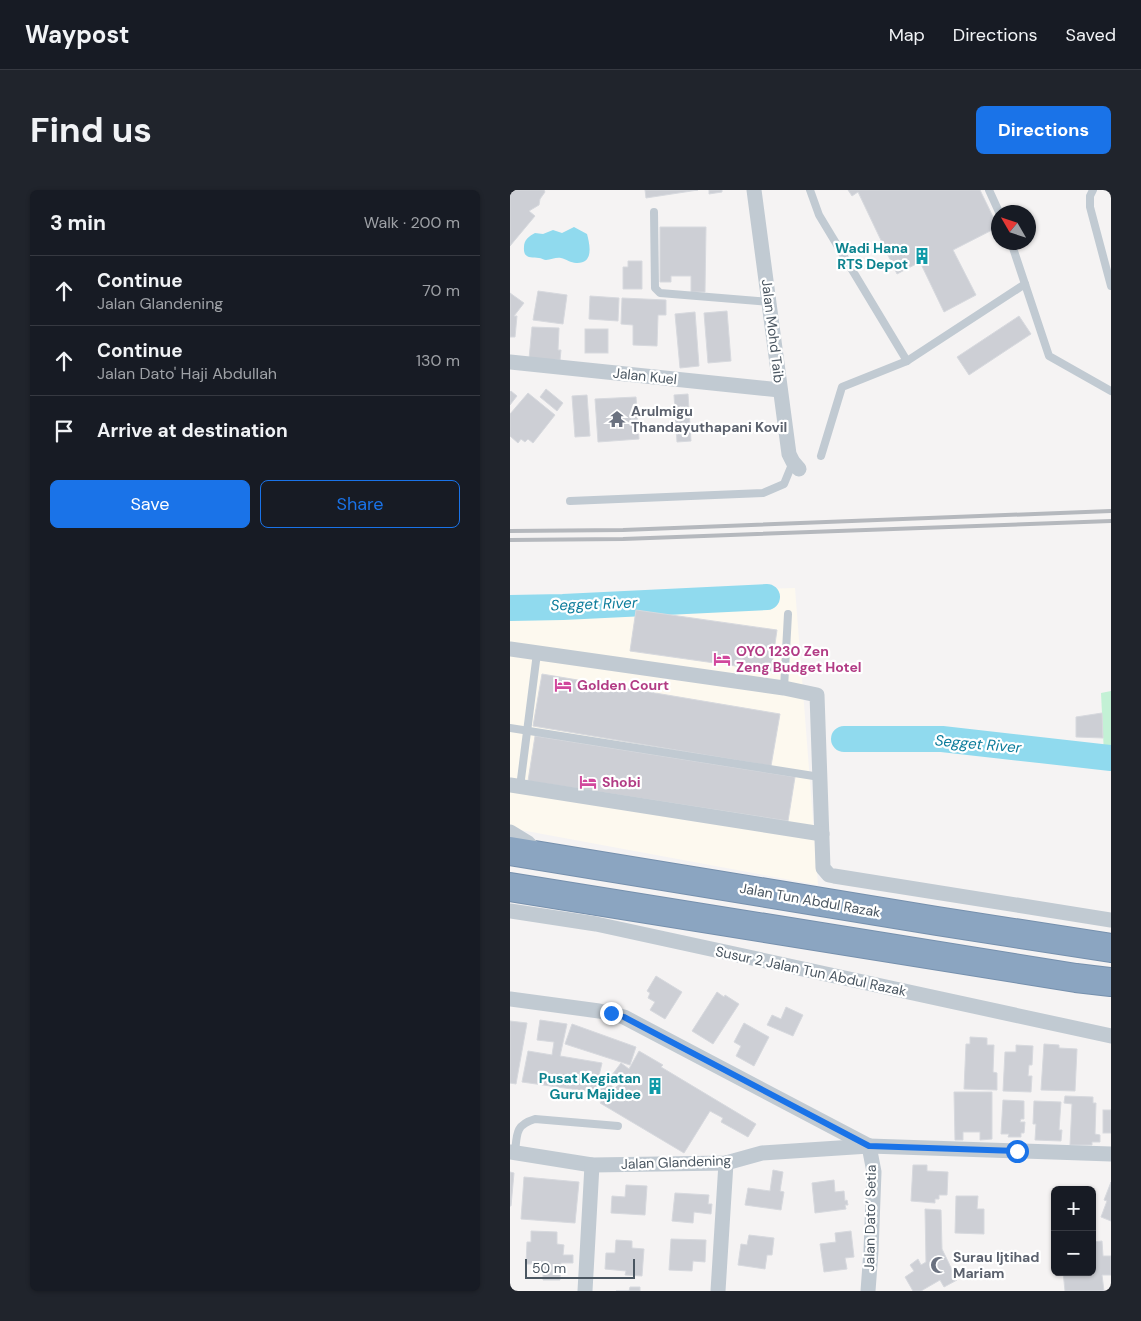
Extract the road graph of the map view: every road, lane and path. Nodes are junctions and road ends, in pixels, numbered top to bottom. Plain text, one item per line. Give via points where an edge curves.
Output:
1 (754, 190) edge
2 (810, 190) edge
3 (988, 190) edge
4 (1093, 190) edge
5 (995, 205) edge
6 (654, 212) dead end
7 (1014, 250) edge
8 (1025, 284) junction
9 (1111, 286) edge
10 (770, 302) junction
11 (907, 361) junction
12 (510, 362) edge
13 (780, 390) junction
14 (1111, 391) edge
15 (821, 456) dead end
16 (796, 466) joint
17 (570, 501) dead end
18 (788, 614) dead end
19 (510, 649) edge
20 (537, 653) junction
21 (784, 688) junction
22 (510, 728) edge
23 (527, 730) junction
24 (820, 777) junction
25 (515, 786) edge
26 (510, 832) edge
27 (822, 834) junction
28 (510, 851) edge
29 (541, 856) junction
30 (510, 887) edge
31 (510, 911) edge
32 (1110, 917) edge
33 (1109, 947) edge
34 (1111, 982) edge
35 (510, 999) edge
36 (1111, 1036) edge
37 (618, 1126) dead end
38 (869, 1146) junction
39 (512, 1152) edge
40 (1111, 1154) edge
41 (726, 1163) junction
42 (592, 1165) junction
43 (585, 1291) edge
44 (718, 1291) edge
45 (868, 1291) edge

1 - 10 street, Jalan Mohd Taib
2 - 11 lane via 819,215
3 - 5 lane
4 - 9 lane via 1090,207
6 - 10 lane via 655,288 660,293
7 - 8 lane
8 - 11 lane
8 - 14 lane via 1050,356
10 - 13 street, Jalan Mohd Taib
11 - 15 lane via 842,387
12 - 13 street, Jalan Kuel
13 - 16 street, Jalan Mohd Taib via 789,454
16 - 17 lane via 784,484 763,493
18 - 21 lane
19 - 20 street
20 - 21 street
20 - 23 lane
21 - 24 street via 817,695
22 - 23 lane
23 - 24 lane
23 - 25 lane
24 - 27 street
25 - 27 street
26 - 29 street
27 - 32 street via 823,868 829,875
28 - 29 highway, Jalan Tun Abdul Razak
29 - 33 highway, Jalan Tun Abdul Razak
30 - 34 highway
31 - 36 street, Susur 2 Jalan Tun Abdul Razak via 596,924
32 - 33 street
35 - 38 street via 624,1017
37 - 39 lane via 535,1119 524,1122 518,1130
38 - 40 street, Jalan Glandening
38 - 41 street, Jalan Glandening via 762,1152
38 - 45 street, Jalan Dato’ Setia via 874,1172
39 - 42 street, Jalan Glandening
41 - 42 street, Jalan Glandening
41 - 44 street
42 - 43 street

